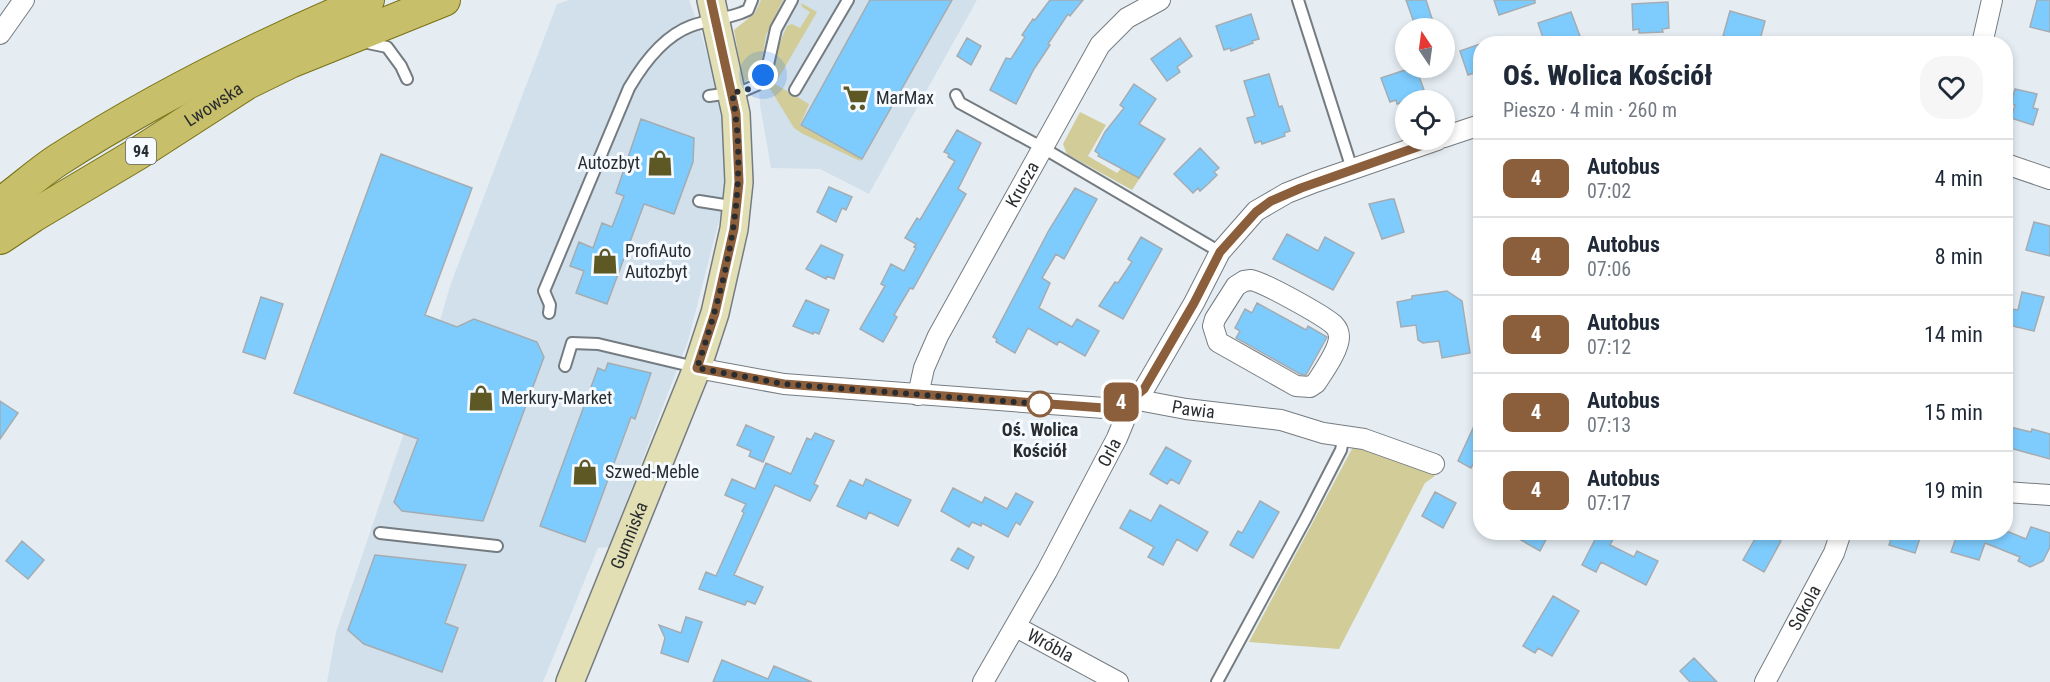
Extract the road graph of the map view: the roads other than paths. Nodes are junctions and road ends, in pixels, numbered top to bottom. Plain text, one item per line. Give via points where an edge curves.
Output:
1 (24, 0) edge
2 (368, 0) edge
3 (444, 0) edge
4 (752, 0) edge
5 (792, 0) edge
6 (848, 0) edge
7 (1160, 0) edge
8 (1298, 0) edge
9 (1992, 0) edge
10 (711, 6) edge
11 (0, 34) edge
12 (1984, 36) edge
13 (339, 43) junction
14 (407, 79) dead end
15 (795, 90) dead end
16 (721, 94) junction
17 (956, 95) dead end
18 (1473, 127) edge
19 (1455, 133) edge
20 (1042, 148) junction
21 (1408, 150) edge
22 (2013, 166) edge
23 (1352, 169) junction
24 (2050, 178) edge
25 (699, 201) dead end
26 (0, 204) edge
27 (737, 207) junction
28 (0, 238) edge
29 (1220, 252) junction
30 (549, 313) dead end
31 (1215, 335) joint
32 (565, 366) dead end
33 (697, 368) junction
34 (918, 395) junction
35 (1132, 399) junction
36 (1344, 435) junction
37 (1434, 464) dead end
38 (2013, 492) edge
39 (2050, 495) edge
40 (380, 533) dead end
41 (1839, 540) edge
42 (497, 546) dead end
43 (1016, 627) junction
44 (570, 682) edge
45 (983, 682) edge
46 (1118, 682) edge
47 (1217, 682) edge
48 (1765, 682) edge

1 - 11 street
2 - 26 main road, Lwowska / 94 via 224,65 168,95 56,162
3 - 13 main road, Lwowska / 94
4 - 10 lane via 748,10 741,13
5 - 16 lane via 776,29 763,75 753,88
6 - 15 lane
7 - 20 street, Krucza via 1127,18 1100,45
8 - 23 lane
9 - 12 street
10 - 16 street, Gumniska
10 - 30 lane via 697,24 679,31 647,62 629,88 544,291
13 - 14 lane via 366,42 387,47
13 - 28 main road, Lwowska / 94 via 247,83
16 - 27 street, Gumniska via 739,147
17 - 20 lane via 960,103
18 - 19 street
20 - 29 lane
20 - 34 street, Krucza via 938,336
21 - 23 street, Orla
22 - 24 street
23 - 29 street, Orla via 1271,201
25 - 27 lane
27 - 33 street, Gumniska via 715,313
29 - 35 street, Orla via 1160,363 1144,389
31 - 31 street via 1215,319 1236,286 1251,280 1333,324 1339,337 1316,383 1304,388 1218,342
32 - 33 lane via 572,343 598,344
33 - 34 street, Pawia via 784,384
33 - 44 street, Gumniska
34 - 35 street, Pawia via 1104,408
35 - 36 street, Pawia via 1186,410 1281,420 1323,434
35 - 43 street, Orla via 1117,438
36 - 37 street, Pawia
36 - 47 lane via 1341,450 1321,489
38 - 39 street
40 - 42 lane
41 - 48 street, Sokola
43 - 45 street, Orla
43 - 46 street, Wróbla

